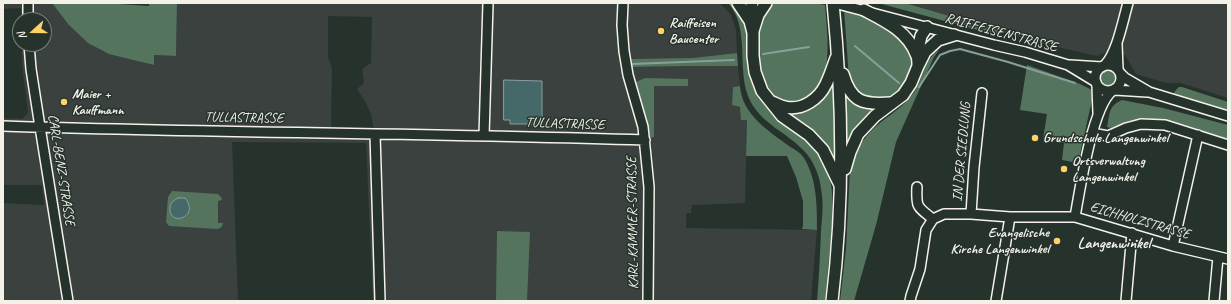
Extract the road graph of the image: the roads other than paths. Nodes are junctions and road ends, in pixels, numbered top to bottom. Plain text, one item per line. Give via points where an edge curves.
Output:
1 (488, 3) edge
2 (624, 3) edge
3 (738, 3) edge
4 (752, 3) edge
5 (760, 3) edge
6 (766, 3) edge
7 (833, 3) edge
8 (1128, 3) edge
9 (864, 10) junction
10 (754, 18) junction
11 (927, 27) junction
12 (954, 34) junction
13 (1117, 44) junction
14 (29, 52) edge
15 (838, 53) junction
16 (921, 53) junction
17 (1068, 65) junction
18 (1104, 66) junction
19 (1119, 72) junction
20 (1097, 84) junction
21 (1113, 91) junction
22 (1149, 92) junction
23 (982, 93) dead end
24 (768, 100) junction
25 (890, 104) junction
26 (1098, 113) junction
27 (1228, 116) edge
28 (3, 126) edge
29 (40, 127) junction
30 (375, 134) junction
31 (1092, 134) junction
32 (1198, 135) junction
33 (484, 136) junction
34 (645, 140) junction
35 (1228, 145) edge
36 (841, 187) junction
37 (917, 187) dead end
38 (971, 214) junction
39 (1010, 217) junction
40 (1076, 217) junction
41 (933, 219) junction
42 (1132, 233) junction
43 (1173, 246) junction
44 (1218, 257) junction
45 (1228, 259) edge
46 (68, 301) edge
47 (380, 301) edge
48 (648, 301) edge
49 (832, 301) edge
50 (910, 301) edge
51 (996, 301) edge
52 (1126, 301) edge
53 (1214, 301) edge

1 - 33 street
2 - 34 street, KARL-KAMMER-STRASSE via 624,51
3 - 10 main road
4 - 10 main road
5 - 10 main road
6 - 10 main road
7 - 9 street, RAIFFEISENSTRASSE
7 - 15 main road
8 - 13 street
9 - 11 street, RAIFFEISENSTRASSE
9 - 16 main road via 898,29
10 - 24 main road via 755,72 762,92
11 - 12 street, RAIFFEISENSTRASSE
11 - 16 main road via 921,36
12 - 16 main road via 938,40
12 - 17 street, RAIFFEISENSTRASSE
13 - 18 street
13 - 19 street
14 - 29 street, CARL-BENZ-STRASSE
15 - 24 main road via 826,86 808,104 801,107 786,107
15 - 25 main road via 847,86 856,98 870,103
15 - 36 main road
16 - 25 main road via 911,83 903,95
17 - 18 street, RAIFFEISENSTRASSE
17 - 20 street, RAIFFEISENSTRASSE
18 - 19 street via 1112,66
18 - 20 street via 1096,73
19 - 21 street via 1120,85
19 - 22 street
20 - 21 street via 1105,91
20 - 26 street
21 - 22 street
21 - 26 street
22 - 27 street
23 - 38 street, IN DER SIEDLUNG
24 - 36 main road via 782,116 809,135 823,150
25 - 36 main road via 858,134 850,152
26 - 31 street
28 - 29 street, TULLASTRASSE
29 - 30 street, TULLASTRASSE
29 - 46 street, CARL-BENZ-STRASSE
30 - 33 street, TULLASTRASSE
30 - 47 street
31 - 32 street via 1108,136 1126,128 1148,124
31 - 40 street
32 - 35 street
32 - 43 street
33 - 34 street, TULLASTRASSE
34 - 48 street, KARL-KAMMER-STRASSE via 649,187
36 - 49 main road
37 - 41 street via 918,208
38 - 39 street, EICHHOLZSTRASSE
38 - 41 street, EICHHOLZSTRASSE via 944,214
39 - 40 street, EICHHOLZSTRASSE
39 - 51 street
40 - 42 street, EICHHOLZSTRASSE
41 - 50 street via 926,230 920,269
42 - 43 street, EICHHOLZSTRASSE
42 - 52 street
43 - 44 street, EICHHOLZSTRASSE
44 - 45 street, EICHHOLZSTRASSE
44 - 53 street

